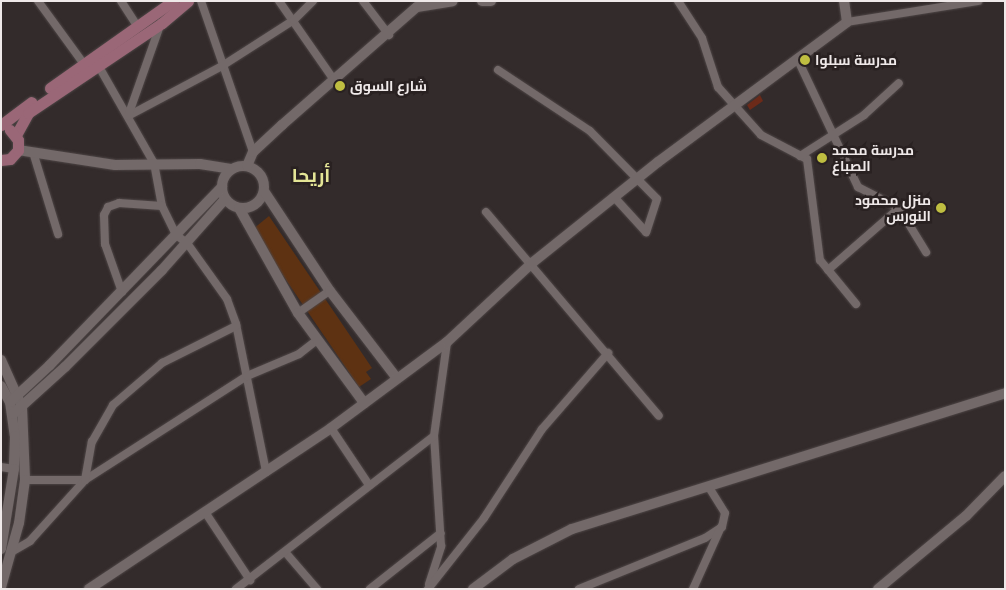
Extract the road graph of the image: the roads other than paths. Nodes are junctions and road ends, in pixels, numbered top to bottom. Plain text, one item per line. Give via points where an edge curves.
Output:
1 (38, 1) edge
2 (121, 1) edge
3 (173, 1) edge
4 (188, 1) edge
5 (201, 1) edge
6 (280, 1) edge
7 (313, 1) edge
8 (362, 1) edge
9 (453, 1) edge
10 (482, 1) edge
11 (491, 1) edge
12 (678, 1) edge
13 (844, 1) edge
14 (978, 1) edge
15 (415, 4) edge
16 (294, 20) junction
17 (847, 22) junction
18 (162, 23) junction
19 (138, 27) junction
20 (389, 35) junction
21 (798, 58) junction
22 (84, 64) junction
23 (98, 65) junction
24 (222, 66) junction
25 (498, 70) dead end
26 (334, 80) junction
27 (899, 82) dead end
28 (735, 104) junction
29 (128, 116) junction
30 (1, 127) edge
31 (836, 134) junction
32 (16, 135) junction
33 (18, 150) junction
34 (33, 152) junction
35 (253, 152) junction
36 (800, 156) junction
37 (1, 160) edge
38 (154, 163) junction
39 (247, 166) junction
40 (231, 169) junction
41 (638, 179) junction
42 (222, 187) junction
43 (264, 191) junction
44 (616, 198) junction
45 (225, 199) junction
46 (162, 206) junction
47 (239, 208) junction
48 (899, 208) junction
49 (486, 212) dead end
50 (58, 234) dead end
51 (176, 235) junction
52 (187, 243) junction
53 (926, 252) dead end
54 (532, 263) junction
55 (828, 270) junction
56 (122, 292) junction
57 (330, 292) junction
58 (856, 304) dead end
59 (298, 313) junction
60 (236, 326) junction
61 (317, 340) junction
62 (447, 342) junction
63 (608, 353) junction
64 (1, 360) edge
65 (247, 376) junction
66 (396, 377) junction
67 (1, 386) edge
68 (1005, 393) edge
69 (14, 399) junction
70 (364, 403) junction
71 (22, 407) junction
72 (12, 414) junction
73 (658, 416) dead end
74 (331, 428) junction
75 (434, 436) junction
76 (1, 467) edge
77 (14, 469) junction
78 (266, 472) junction
79 (1005, 476) edge
80 (25, 480) junction
81 (86, 480) junction
82 (369, 485) junction
83 (708, 486) junction
84 (205, 512) junction
85 (722, 527) junction
86 (441, 533) junction
87 (1, 549) edge
88 (13, 551) junction
89 (286, 553) junction
90 (250, 580) junction
91 (1, 587) edge
92 (89, 589) edge
93 (236, 589) edge
94 (317, 589) edge
95 (370, 589) edge
96 (428, 589) edge
97 (473, 589) edge
98 (579, 589) edge
99 (693, 589) edge
100 (878, 589) edge

1 - 22 street
2 - 19 street
3 - 19 main road
4 - 18 main road
5 - 24 street
6 - 16 street
7 - 16 street
8 - 20 street
9 - 15 main road
10 - 11 main road
12 - 28 street via 702,38 718,87
13 - 17 main road
14 - 17 street
15 - 20 main road
16 - 24 street
16 - 26 street
17 - 21 main road
18 - 23 main road
18 - 29 street
19 - 22 main road
20 - 26 main road
21 - 28 main road
21 - 31 street
22 - 30 main road
23 - 29 street
23 - 32 main road via 28,113
24 - 29 street
24 - 35 street
25 - 41 street via 590,131
26 - 35 main road
27 - 31 street via 864,115
28 - 36 street via 761,135
28 - 41 main road
29 - 38 street
30 - 32 main road
31 - 36 street
31 - 48 street via 858,187
32 - 33 main road
33 - 34 main road
33 - 37 main road via 10,159
34 - 38 main road via 115,165
34 - 50 street
35 - 39 main road
36 - 55 street via 806,159 820,260
38 - 40 main road via 200,164
38 - 46 street
39 - 40 main road
39 - 43 main road via 259,173
40 - 42 main road via 223,178
41 - 44 main road
41 - 44 street via 657,199 646,232
42 - 45 main road
42 - 51 main road
43 - 47 main road via 252,206
43 - 57 main road
44 - 54 main road
45 - 47 main road
45 - 52 main road
46 - 51 street
46 - 56 street via 119,203 108,207 104,214 105,244
47 - 59 main road
48 - 53 street
48 - 55 street
49 - 54 street
51 - 52 street
51 - 56 main road
52 - 60 street via 227,299
52 - 71 main road
54 - 62 main road
54 - 63 street
55 - 58 street
56 - 69 main road
57 - 59 street
57 - 66 main road
59 - 61 main road
60 - 65 street
60 - 81 street via 162,363 113,405 92,442
61 - 65 street via 299,354
61 - 70 main road
62 - 66 main road
62 - 75 street
63 - 73 street
63 - 96 street via 542,429 484,518
64 - 69 main road
65 - 78 street
65 - 81 street
66 - 70 main road
67 - 69 main road
68 - 83 main road
69 - 71 main road
69 - 72 main road
70 - 74 main road
71 - 72 main road
71 - 80 main road
72 - 77 main road
74 - 78 main road
74 - 82 street
75 - 82 street
75 - 86 street
76 - 77 street
77 - 87 main road
78 - 84 main road
79 - 100 main road via 966,516
80 - 81 street
80 - 88 main road
81 - 88 street via 30,541
82 - 89 street
83 - 85 street via 726,513
83 - 97 main road via 572,529 513,559
84 - 90 street
84 - 92 main road
85 - 98 street via 705,538
85 - 99 street
86 - 95 street
86 - 96 street via 441,546
88 - 91 main road
89 - 90 street
89 - 94 street
90 - 93 street

